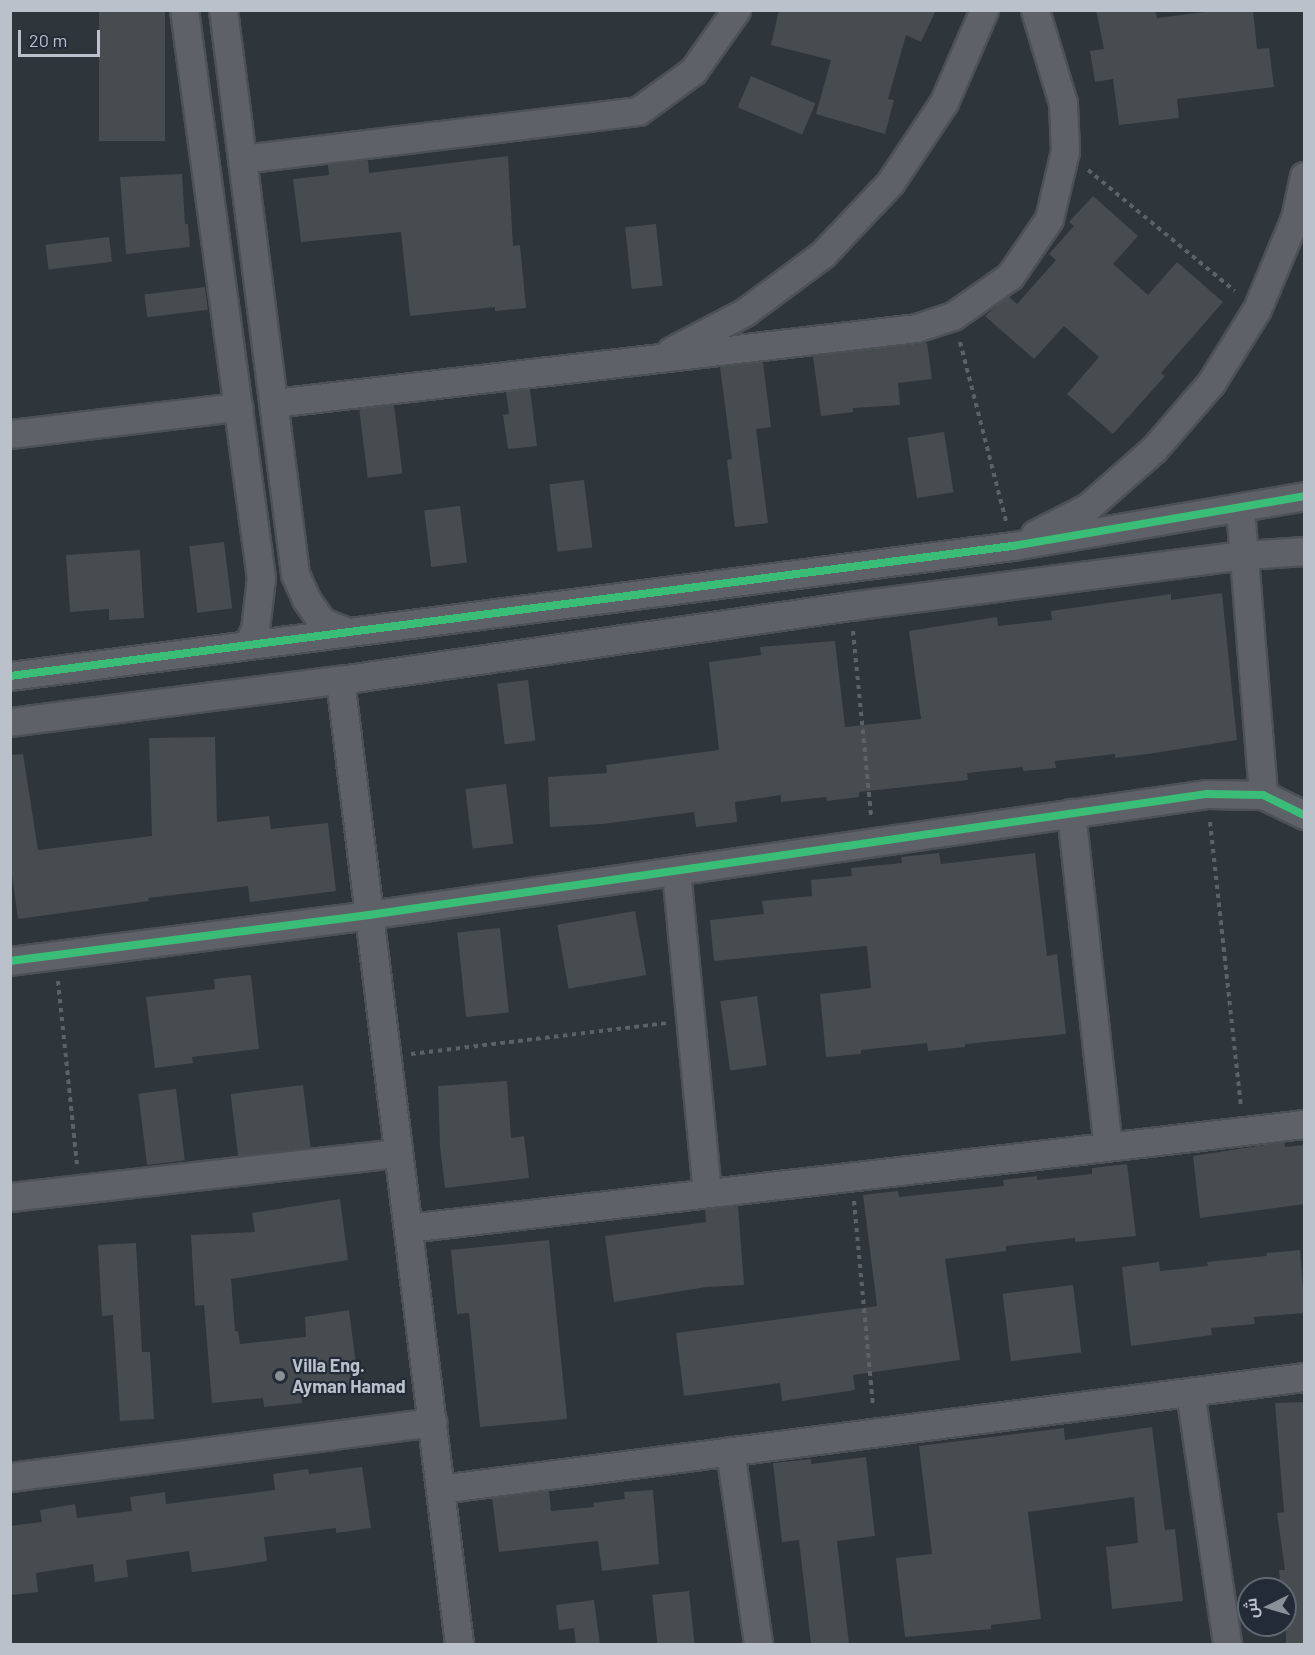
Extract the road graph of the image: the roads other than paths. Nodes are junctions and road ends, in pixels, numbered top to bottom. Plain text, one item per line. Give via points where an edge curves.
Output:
1 (184, 10) edge
2 (223, 10) edge
3 (736, 10) edge
4 (984, 10) edge
5 (1035, 10) edge
6 (242, 159) junction
7 (1305, 176) edge
8 (658, 358) junction
9 (274, 403) junction
10 (238, 407) junction
11 (10, 434) edge
12 (1305, 496) edge
13 (1240, 508) junction
14 (1013, 546) junction
15 (1305, 551) edge
16 (1245, 555) junction
17 (776, 578) junction
18 (782, 616) junction
19 (348, 632) junction
20 (249, 644) junction
21 (10, 676) edge
22 (340, 680) junction
23 (10, 722) edge
24 (1263, 795) junction
25 (1071, 813) junction
26 (1305, 814) edge
27 (676, 871) junction
28 (369, 915) junction
29 (10, 961) edge
30 (1305, 1124) edge
31 (1108, 1146) junction
32 (398, 1153) junction
33 (707, 1193) junction
34 (10, 1197) edge
35 (408, 1228) junction
36 (1305, 1377) edge
37 (1190, 1392) junction
38 (432, 1422) junction
39 (730, 1451) junction
40 (10, 1477) edge
41 (440, 1489) junction
42 (459, 1644) edge
43 (758, 1644) edge
44 (1227, 1644) edge

1 - 10 street
2 - 6 street
3 - 6 street via 693,71 638,111
4 - 8 street via 944,102 890,183 823,254 745,312
5 - 8 street via 1063,104 1065,151 1049,219 1010,276 953,316 916,328
6 - 9 street
7 - 14 street via 1295,218 1257,309 1211,383 1154,449 1088,507
8 - 9 street
9 - 19 street via 295,574 322,622
10 - 11 street
10 - 20 street via 261,578 258,612
12 - 13 street
13 - 14 street
13 - 16 street
14 - 17 street
15 - 16 street
16 - 18 street
16 - 24 street
17 - 18 street
17 - 19 street
18 - 22 street
19 - 20 street
20 - 21 street
22 - 23 street
22 - 28 street
24 - 25 street via 1207,794
24 - 26 street
25 - 27 street
25 - 31 street
27 - 28 street
27 - 33 street
28 - 29 street
28 - 32 street
30 - 31 street
31 - 33 street
32 - 34 street
32 - 35 street
33 - 35 street
35 - 38 street
36 - 37 street
37 - 39 street
37 - 44 street
38 - 40 street
38 - 41 street
39 - 41 street
39 - 43 street
41 - 42 street

